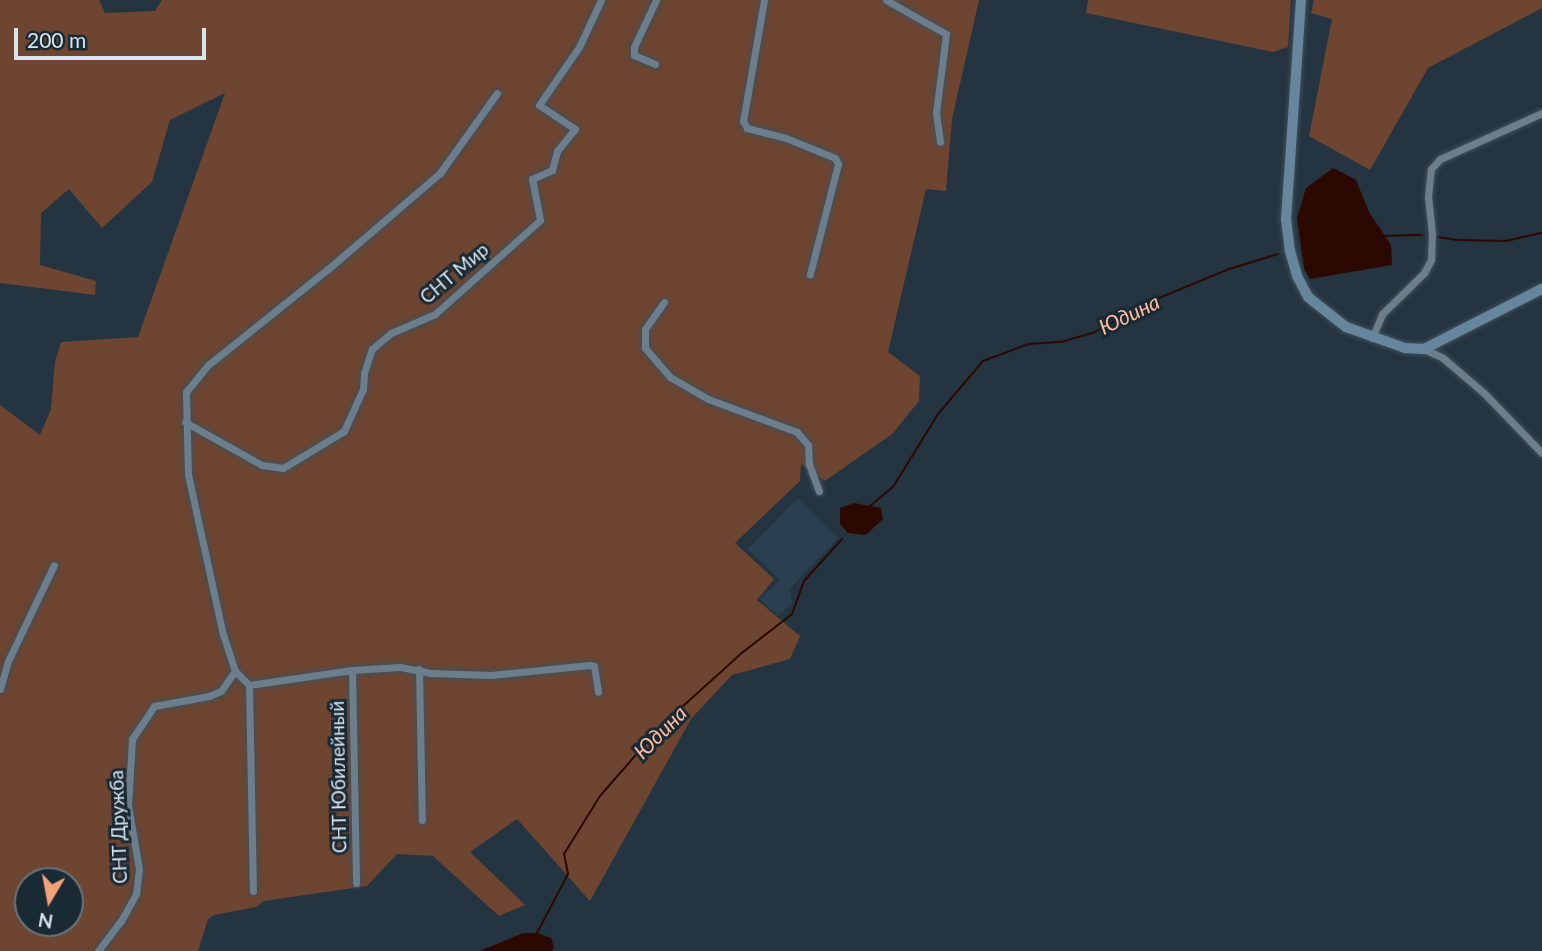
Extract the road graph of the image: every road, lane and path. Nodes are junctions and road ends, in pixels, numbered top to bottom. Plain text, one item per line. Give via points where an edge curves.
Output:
1 (601, 0) edge
2 (656, 0) edge
3 (764, 0) edge
4 (886, 0) edge
5 (1301, 0) edge
6 (655, 64) dead end
7 (497, 93) dead end
8 (1542, 113) edge
9 (940, 142) dead end
10 (810, 274) dead end
11 (1542, 289) edge
12 (664, 302) dead end
13 (1372, 338) junction
14 (1424, 349) junction
15 (185, 422) junction
16 (1542, 453) edge
17 (819, 491) dead end
18 (54, 565) dead end
19 (419, 669) junction
20 (352, 670) junction
21 (235, 671) junction
22 (249, 685) junction
23 (0, 689) edge
24 (598, 692) dead end
25 (422, 820) dead end
26 (356, 883) dead end
27 (253, 891) dead end
28 (98, 951) edge

1 - 15 street, СНТ Мир via 579,47 539,105 575,129 557,151 552,170 532,178 540,220 435,314 391,333 372,349 363,389 344,431 283,468 262,465
2 - 6 street via 634,47 634,55
3 - 10 street via 743,121 747,128 786,138 835,158 838,164
4 - 9 street via 946,34 936,113
5 - 13 main road via 1287,183 1290,251 1308,297 1333,319
7 - 15 street via 440,173 208,365 186,392
8 - 13 street via 1440,159 1432,169 1428,197 1431,260 1424,273 1382,314
11 - 14 main road
12 - 17 street via 645,330 645,348 670,377 708,399 797,432 807,445
13 - 14 main road
14 - 16 street via 1443,358 1484,393
15 - 21 street via 192,499
18 - 23 street via 8,661
19 - 20 street, СНТ Юбилейный
19 - 24 street, СНТ Юбилейный via 491,675 594,666
19 - 25 street
20 - 22 street, СНТ Юбилейный
20 - 26 street, СНТ Юбилейный
21 - 22 street
21 - 28 street, СНТ Дружба via 221,691 154,706 132,739 128,805 139,869 136,894
22 - 27 street

